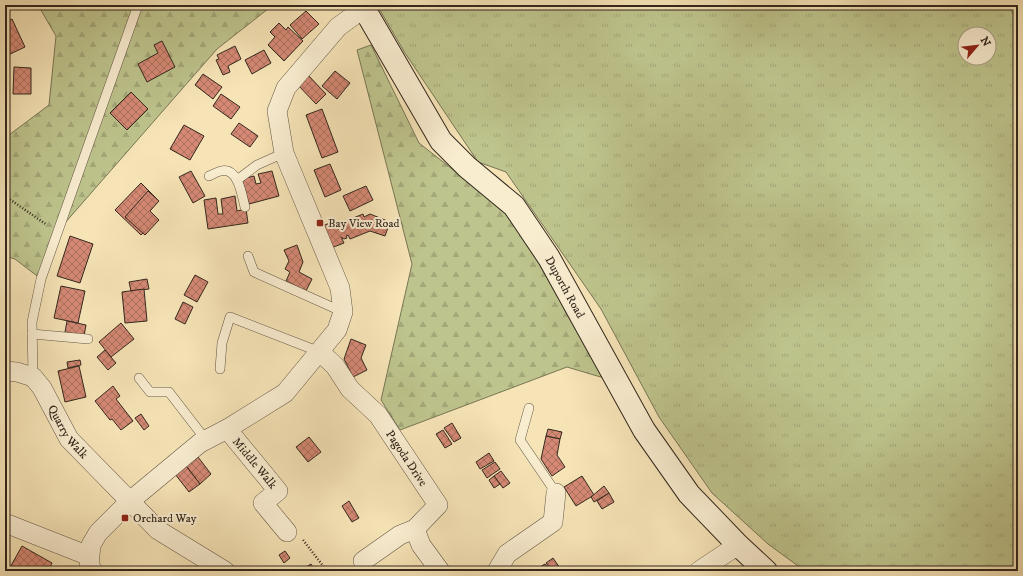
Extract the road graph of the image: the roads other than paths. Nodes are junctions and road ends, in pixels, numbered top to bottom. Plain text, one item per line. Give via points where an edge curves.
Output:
1 (138, 5) edge
2 (363, 6) edge
3 (284, 153) junction
4 (209, 176) dead end
5 (237, 180) junction
6 (245, 207) dead end
7 (248, 256) dead end
8 (342, 312) junction
9 (32, 334) junction
10 (88, 339) dead end
11 (320, 352) junction
12 (220, 370) dead end
13 (5, 371) edge
14 (34, 377) junction
15 (139, 378) dead end
16 (529, 408) dead end
17 (227, 429) junction
18 (206, 440) junction
19 (556, 493) joint
20 (130, 502) junction
21 (5, 523) edge
22 (415, 529) junction
23 (286, 532) road end
24 (738, 545) junction
25 (363, 561) dead end
26 (91, 564) edge
27 (225, 571) edge
28 (440, 571) edge
29 (484, 571) edge
30 (487, 571) edge
31 (497, 571) edge
32 (699, 571) edge
33 (766, 571) edge

1 - 9 lane via 41,279
2 - 3 street via 338,27 286,88 277,112
2 - 24 street, Duporth Road via 441,141 467,167 514,206 549,258 644,430 689,494
3 - 5 lane via 257,166
3 - 8 street via 340,288
4 - 5 lane via 222,170 228,171
5 - 6 lane
7 - 8 lane via 254,272
8 - 11 street via 337,330
9 - 10 lane
9 - 14 lane
11 - 12 lane via 230,317 222,343
11 - 17 street via 285,393
11 - 22 street, Pagoda Drive via 335,366 350,389 378,415 438,505
13 - 14 street
14 - 20 street, Quarry Walk via 69,439
15 - 18 lane via 150,392 169,392
16 - 19 lane via 520,440
17 - 18 street
17 - 23 street, Middle Walk via 278,491 263,503
18 - 20 street
19 - 31 street via 553,522 507,554
20 - 26 street via 98,533 91,546
20 - 27 street via 158,530
21 - 26 street
22 - 25 street via 400,535
22 - 28 street via 421,545
24 - 32 street
24 - 33 street, Duporth Road
29 - 30 street

